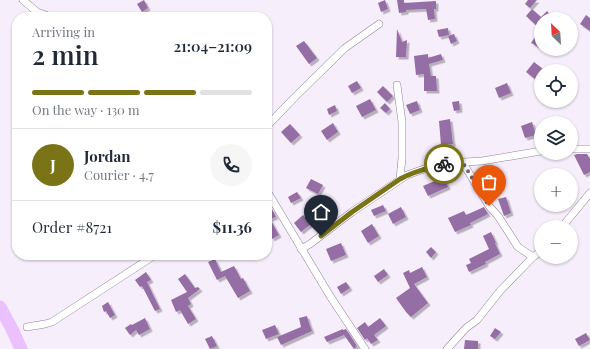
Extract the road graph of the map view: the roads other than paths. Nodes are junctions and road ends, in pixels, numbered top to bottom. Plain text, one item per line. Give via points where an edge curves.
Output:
1 (23, 0) edge
2 (37, 12) edge
3 (379, 24) dead end
4 (397, 85) dead end
5 (272, 121) edge
6 (590, 148) edge
7 (578, 149) edge
8 (534, 151) edge
9 (463, 163) junction
10 (400, 179) junction
11 (590, 193) edge
12 (272, 199) edge
13 (568, 220) edge
14 (302, 249) junction
15 (533, 257) joint
16 (147, 260) edge
17 (27, 327) dead end
18 (364, 349) edge
19 (447, 349) edge

1 - 2 street
3 - 5 street via 345,48
4 - 10 street via 403,128
6 - 7 street
8 - 9 street
9 - 10 street via 448,163 424,169
9 - 15 street via 518,247
10 - 14 street
11 - 13 street
12 - 14 street
14 - 18 street
15 - 19 street via 500,291 478,320 466,328
16 - 17 street via 52,322

